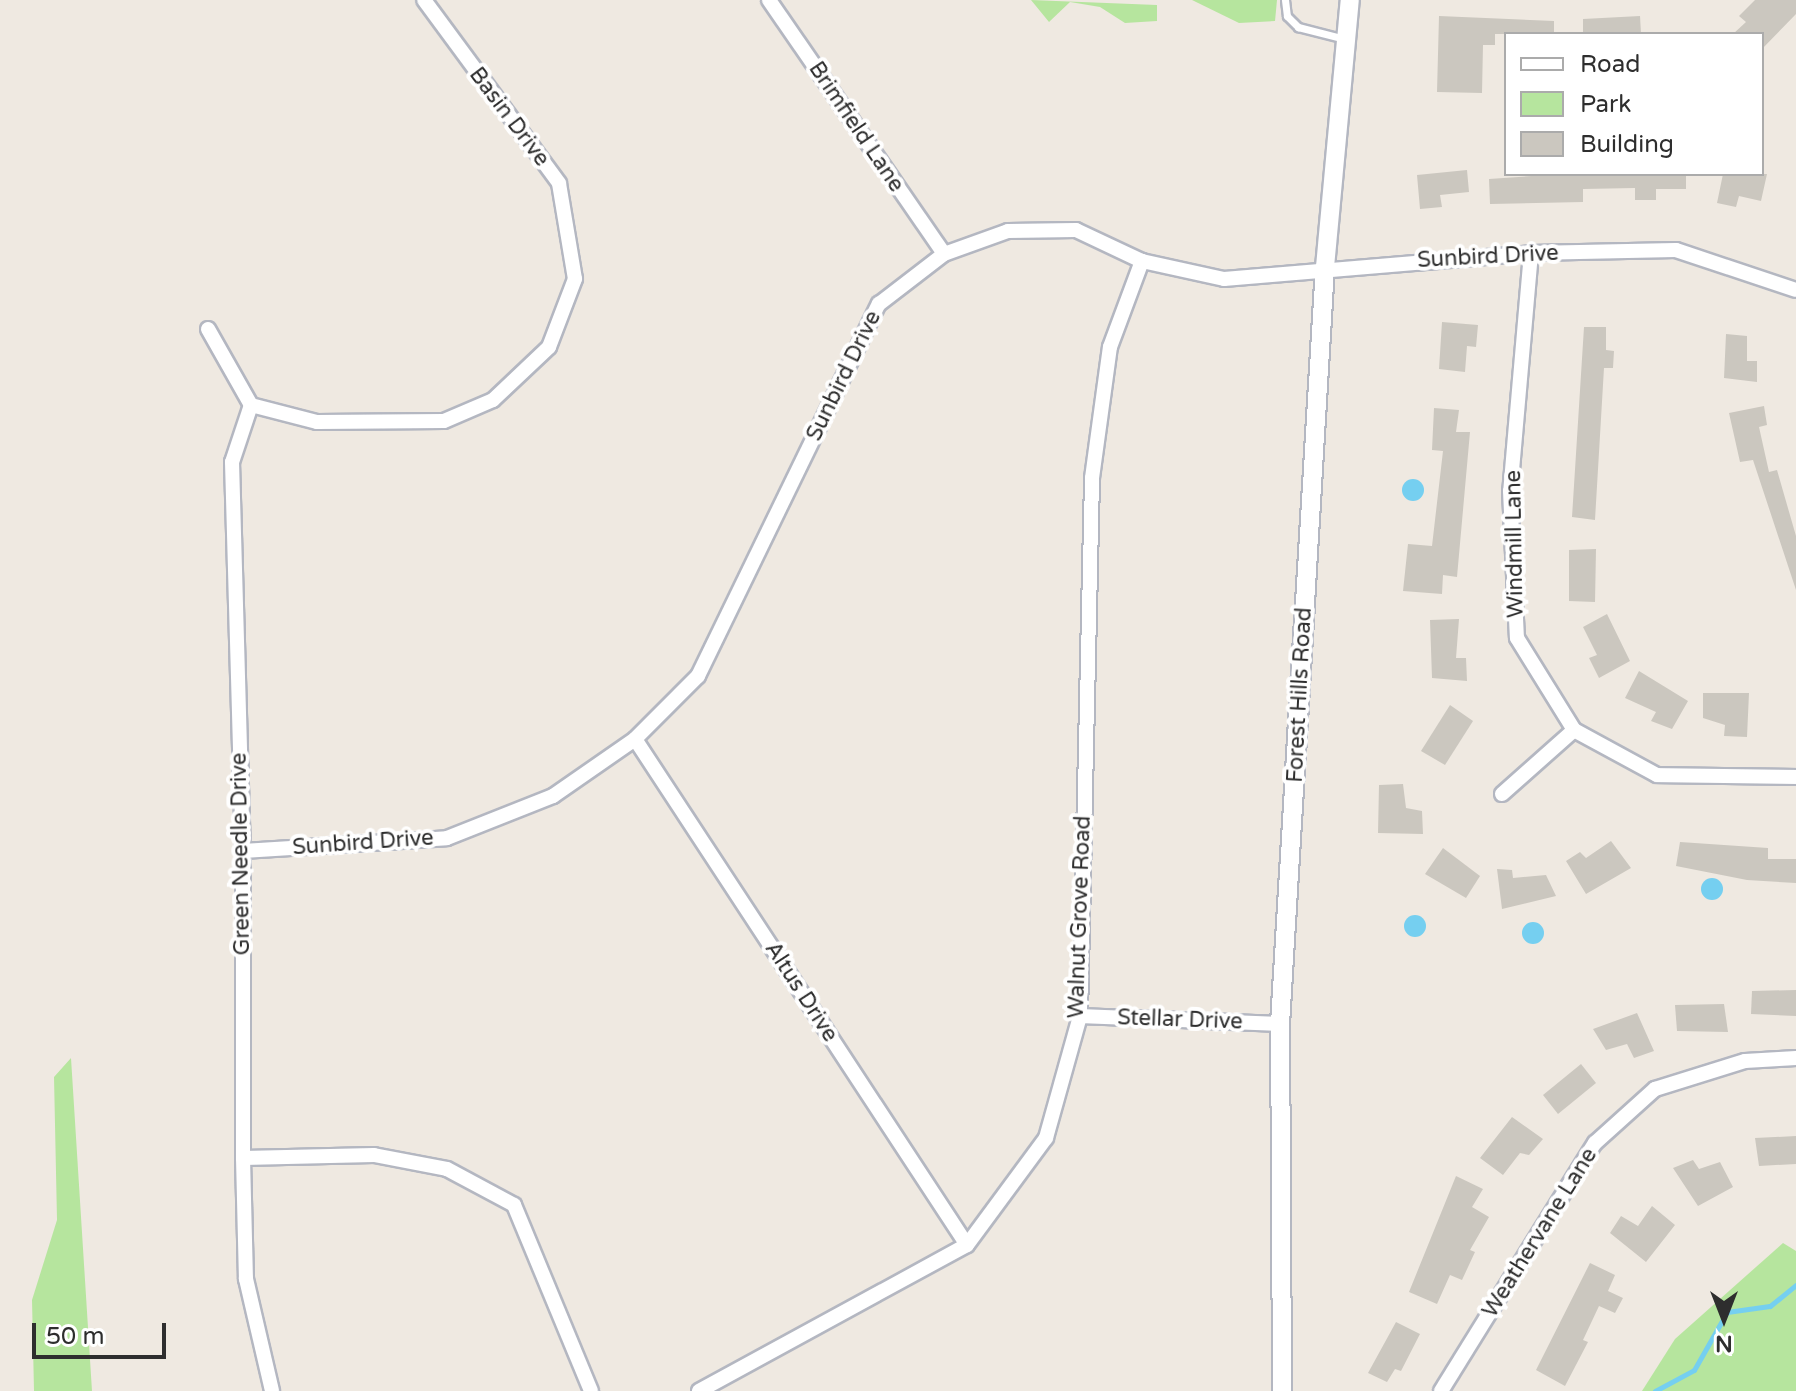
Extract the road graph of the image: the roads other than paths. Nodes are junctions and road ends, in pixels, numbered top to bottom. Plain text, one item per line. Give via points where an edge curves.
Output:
1 (424, 0) edge
2 (769, 0) edge
3 (1285, 0) edge
4 (1350, 0) edge
5 (1347, 39) junction
6 (1531, 253) junction
7 (944, 254) junction
8 (1142, 261) junction
9 (1325, 267) junction
10 (1796, 288) edge
11 (208, 329) dead end
12 (251, 405) junction
13 (1574, 730) junction
14 (635, 739) junction
15 (1796, 777) edge
16 (1502, 794) dead end
17 (243, 851) junction
18 (1080, 1016) junction
19 (1280, 1024) junction
20 (1796, 1058) edge
21 (243, 1158) junction
22 (967, 1245) junction
23 (272, 1391) edge
24 (591, 1391) edge
25 (699, 1391) edge
26 (1282, 1391) edge
27 (1441, 1391) edge

1 - 12 street, Basin Drive via 559,183 575,279 549,347 493,400 444,421 317,422
2 - 7 street, Brimfield Lane
3 - 5 lane via 1287,16 1298,27
4 - 5 street, Forest Hills Road
5 - 9 street, Forest Hills Road
6 - 9 street, Sunbird Drive
6 - 10 street, Sunbird Drive via 1676,250
6 - 13 street, Windmill Lane via 1510,491 1517,638
7 - 8 street, Sunbird Drive via 1008,231 1076,230
7 - 14 street, Sunbird Drive via 879,304 698,676
8 - 9 street, Sunbird Drive via 1224,279
8 - 18 street, Walnut Grove Road via 1110,347 1092,478
9 - 19 street, Forest Hills Road
11 - 12 street
12 - 17 street, Green Needle Drive via 232,462
13 - 15 street, Windmill Lane via 1657,775
13 - 16 street
14 - 17 street, Sunbird Drive via 553,796 447,838
14 - 22 street, Altus Drive
17 - 21 street, Green Needle Drive
18 - 19 street, Stellar Drive
18 - 22 street, Walnut Grove Road via 1046,1138
19 - 26 street, Forest Hills Road
20 - 27 street, Weathervane Lane via 1745,1061 1655,1089 1595,1143
21 - 23 street, Green Needle Drive via 246,1279
21 - 24 street via 374,1155 447,1169 514,1205
22 - 25 street, Walnut Grove Road

